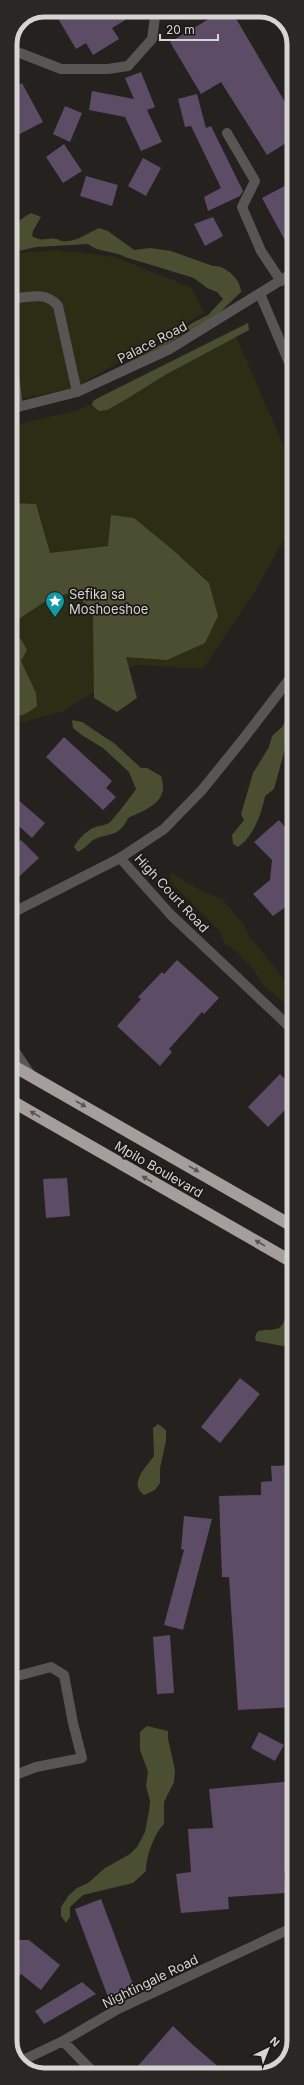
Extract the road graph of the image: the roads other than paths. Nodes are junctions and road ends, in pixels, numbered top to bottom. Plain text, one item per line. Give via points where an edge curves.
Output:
1 (155, 17) edge
2 (20, 53) dead end
3 (227, 133) dead end
4 (287, 277) edge
5 (281, 281) junction
6 (260, 294) junction
7 (17, 298) edge
8 (287, 358) edge
9 (77, 392) junction
10 (17, 407) edge
11 (287, 682) edge
12 (120, 858) junction
13 (17, 910) edge
14 (287, 1024) edge
15 (17, 1054) edge
16 (17, 1068) edge
17 (32, 1077) junction
18 (17, 1104) edge
19 (287, 1222) edge
20 (287, 1259) edge
21 (17, 1676) edge
22 (17, 1774) edge
23 (287, 1930) edge
24 (63, 2041) junction
25 (25, 2059) edge
26 (89, 2068) edge

1 - 2 street via 152,39 128,66 61,70
3 - 5 street via 255,181 242,207 262,251
4 - 5 street, Palace Road
5 - 6 street, Palace Road
6 - 8 street
6 - 9 street, Palace Road via 168,350
7 - 9 street via 42,295 53,300 58,306
9 - 10 street, Palace Road
11 - 12 street via 202,790 164,828
12 - 13 street, High Court Road
12 - 14 street, High Court Road via 172,915
15 - 17 street
16 - 17 highway, Mpilo Boulevard
17 -> 19 highway, Mpilo Boulevard
20 -> 18 highway, Mpilo Boulevard
21 - 22 street via 51,1667 64,1675 82,1758 36,1767
23 - 24 street, Nightingale Road via 118,2009
24 - 25 street, Nightingale Road
24 - 26 street

